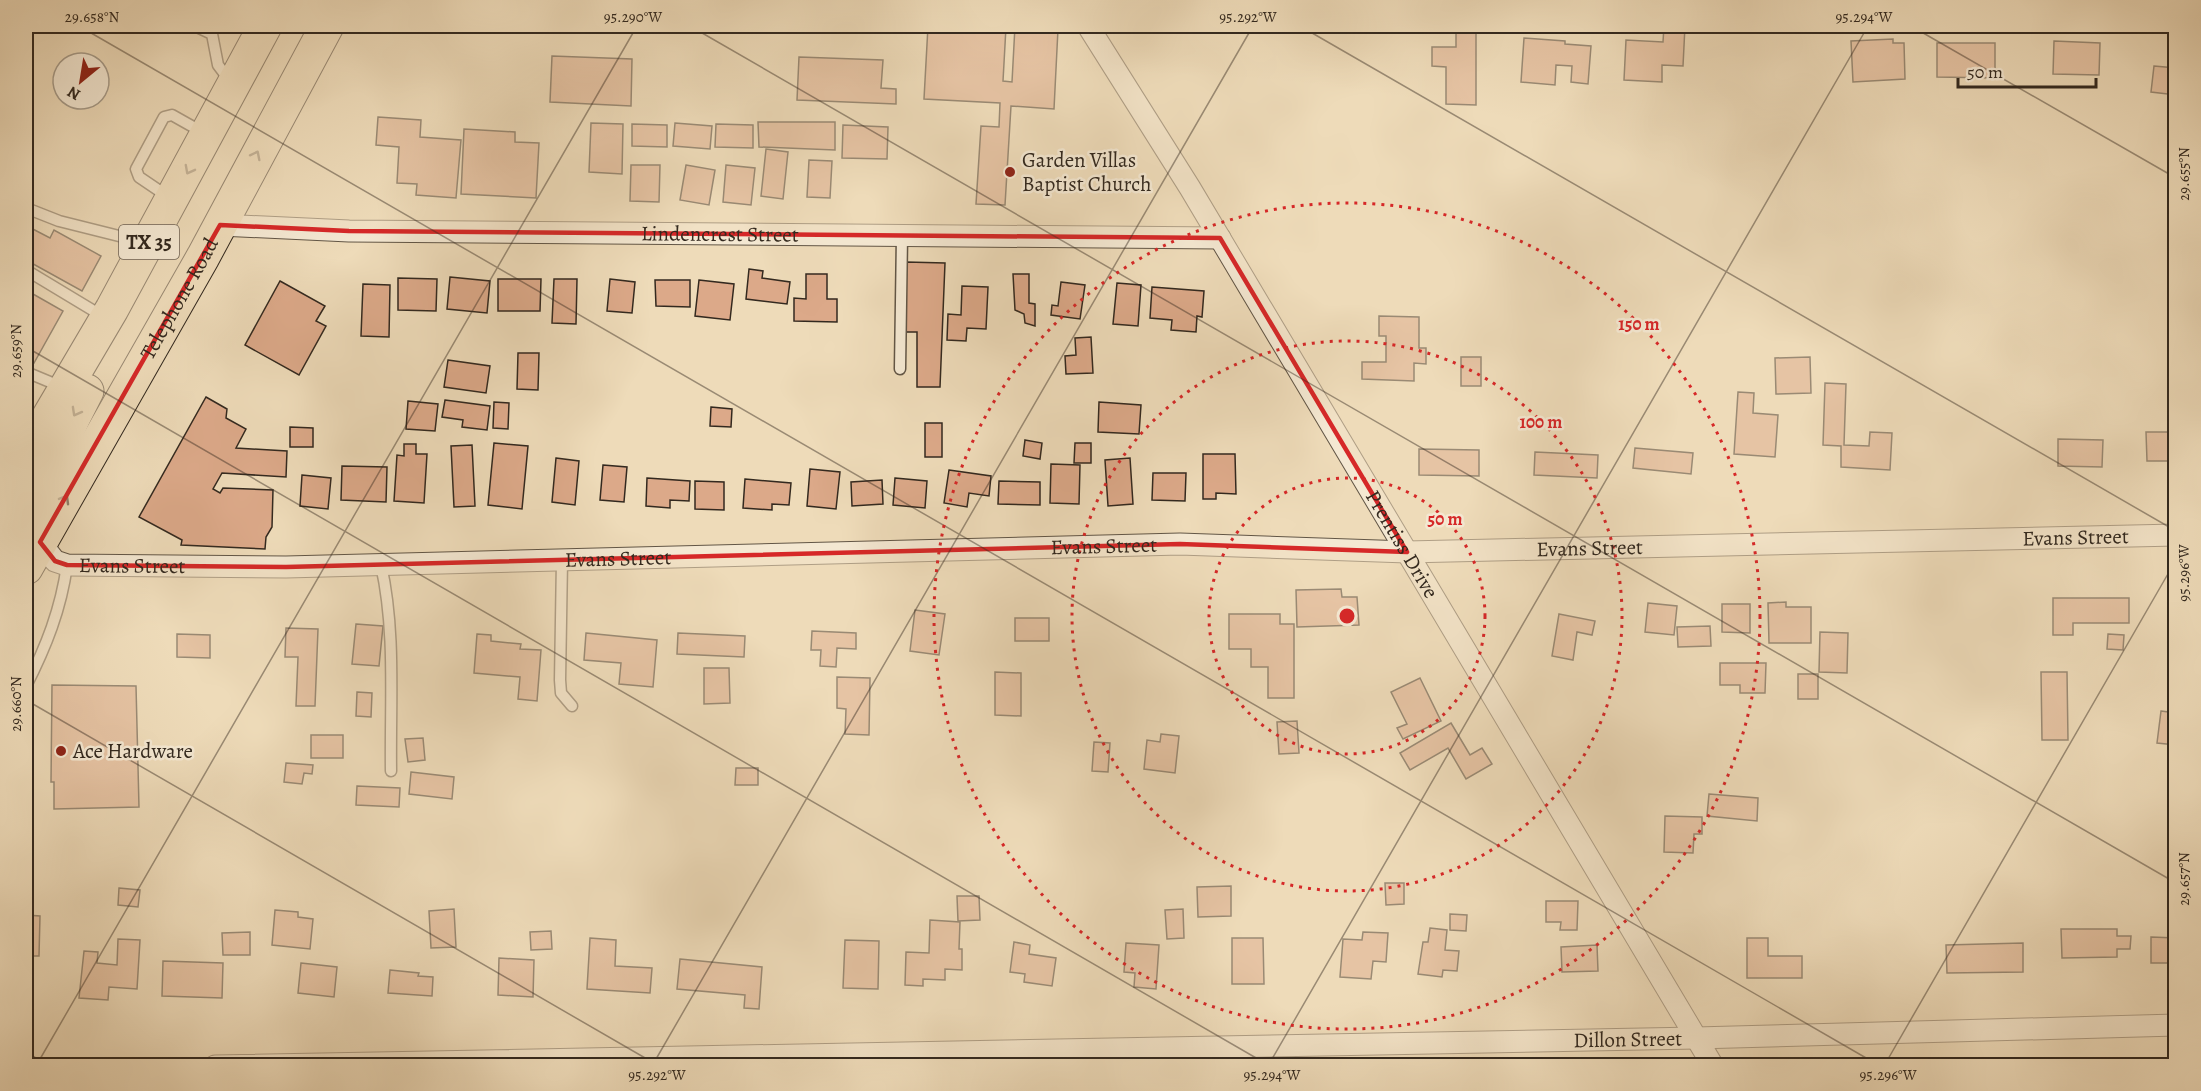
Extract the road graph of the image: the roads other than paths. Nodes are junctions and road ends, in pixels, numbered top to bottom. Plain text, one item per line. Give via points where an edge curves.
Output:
1 (195, 26) edge
2 (266, 26) edge
3 (306, 26) edge
4 (327, 26) edge
5 (1088, 26) edge
6 (214, 30) edge
7 (233, 86) junction
8 (277, 114) junction
9 (207, 135) junction
10 (172, 200) junction
11 (26, 208) edge
12 (220, 225) junction
13 (902, 236) junction
14 (1220, 238) junction
15 (148, 244) junction
16 (26, 270) edge
17 (106, 318) junction
18 (900, 369) dead end
19 (26, 372) edge
20 (65, 388) junction
21 (26, 455) edge
22 (2175, 535) edge
23 (1407, 552) junction
24 (33, 555) edge
25 (562, 560) junction
26 (66, 565) junction
27 (381, 565) junction
28 (26, 686) edge
29 (572, 705) dead end
30 (391, 771) dead end
31 (2175, 1025) edge
32 (1696, 1038) junction
33 (215, 1065) edge
34 (1713, 1065) edge

1 - 6 lane
2 - 7 main road, TX 35
3 - 8 main road
4 - 8 main road, Telephone Road / TX 35
5 - 14 street, Prentiss Drive
6 - 7 lane via 218,65
7 - 8 main road
7 - 9 main road, TX 35
12 -> 8 main road, Telephone Road / TX 35
9 -> 10 main road, TX 35
9 - 10 lane via 172,115 165,117 136,169 139,177
10 - 15 main road, TX 35
11 - 15 lane
12 - 13 street, Lindencrest Street via 349,231
24 -> 12 main road, Telephone Road / TX 35
13 - 14 street, Lindencrest Street
13 - 18 lane
14 - 23 street, Prentiss Drive
15 - 17 main road, TX 35
15 -> 24 main road via 125,322 69,424 44,488 32,526
16 - 17 lane
17 - 20 main road, TX 35
19 - 20 lane
20 - 21 main road, TX 35
22 - 23 street, Evans Street
23 - 25 street, Evans Street via 1180,544
23 - 32 street, Prentiss Drive
24 - 26 street, Evans Street
25 - 27 street, Evans Street
25 - 29 lane via 560,680 561,693
26 - 27 street, Evans Street
26 - 28 lane via 62,599 45,649
27 - 30 lane via 392,655
31 - 32 street, Dillon Street
32 - 33 street, Dillon Street
32 - 34 street, Prentiss Drive

